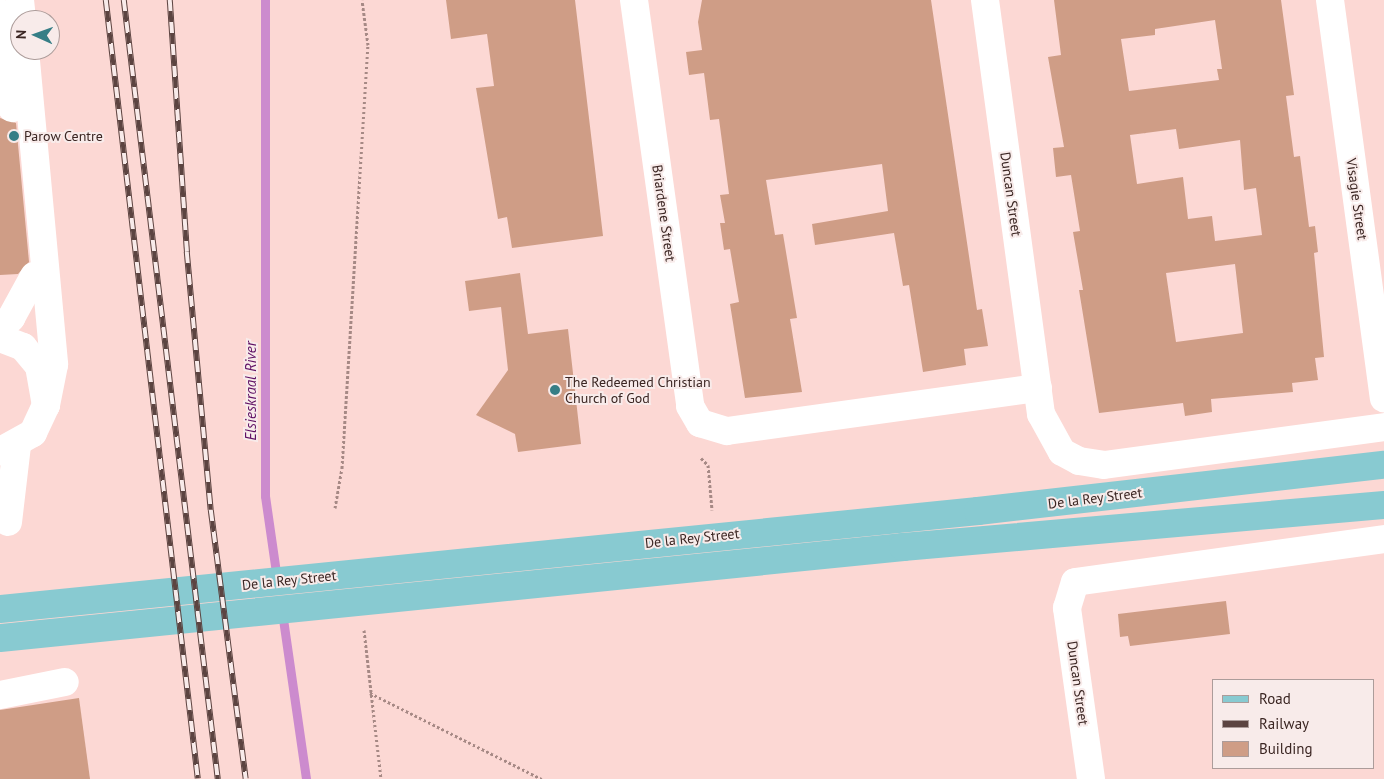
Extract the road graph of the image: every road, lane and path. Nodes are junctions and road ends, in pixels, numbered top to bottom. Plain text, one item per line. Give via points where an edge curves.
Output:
1 (362, 0) edge
2 (634, 0) edge
3 (985, 0) edge
4 (1330, 0) edge
5 (0, 13) edge
6 (26, 60) edge
7 (34, 276) junction
8 (0, 329) edge
9 (0, 338) edge
10 (39, 366) junction
11 (1038, 388) junction
12 (1384, 398) edge
13 (46, 405) junction
14 (1384, 427) edge
15 (9, 448) edge
16 (701, 458) dead end
17 (1384, 465) edge
18 (1384, 505) edge
19 (0, 508) edge
20 (335, 508) dead end
21 (712, 515) dead end
22 (1384, 539) edge
23 (0, 609) edge
24 (363, 624) dead end
25 (0, 638) edge
26 (65, 682) dead end
27 (370, 693) junction
28 (0, 695) edge
29 (381, 779) edge
30 (542, 779) edge
31 (1091, 779) edge

1 - 20 path via 367,55 342,468
2 - 11 street, Briardene Street via 690,406 700,423 727,431
3 - 11 street, Duncan Street
4 - 12 street, Visagie Street
5 - 7 street
6 - 13 street via 54,365
7 - 8 street via 11,318
7 - 10 street via 41,332
9 - 10 street via 23,348
10 - 13 street
11 - 14 street via 1041,414 1052,441 1070,457 1091,464
13 - 15 street via 40,424
15 - 19 street via 8,522
16 - 21 path via 708,465
17 - 23 main road, De la Rey Street
18 - 25 main road, De la Rey Street via 903,547
22 - 31 street, Duncan Street via 1081,579 1071,588 1067,608
24 - 27 path
26 - 28 street
27 - 29 path
27 - 30 path

